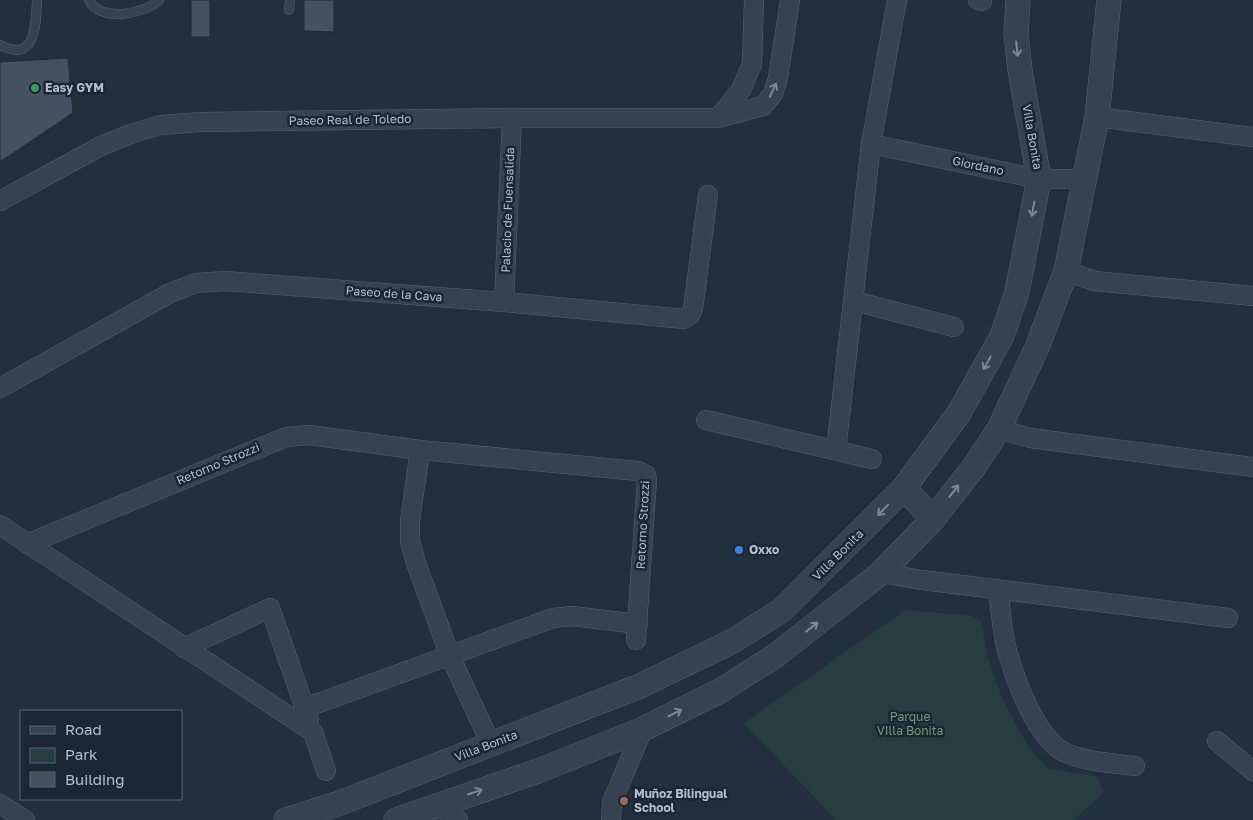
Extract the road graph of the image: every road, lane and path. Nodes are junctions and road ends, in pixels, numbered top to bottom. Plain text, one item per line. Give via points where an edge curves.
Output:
1 (36, 0) edge
2 (89, 0) edge
3 (159, 0) edge
4 (290, 0) edge
5 (754, 0) edge
6 (790, 0) edge
7 (897, 0) edge
8 (1018, 0) edge
9 (1109, 0) edge
10 (289, 10) dead end
11 (0, 45) edge
12 (1097, 117) junction
13 (512, 118) junction
14 (718, 118) junction
15 (1253, 137) edge
16 (872, 144) junction
17 (1039, 179) junction
18 (1086, 179) junction
19 (708, 195) dead end
20 (0, 201) edge
21 (1066, 271) junction
22 (1253, 296) edge
23 (854, 301) junction
24 (504, 302) junction
25 (954, 326) dead end
26 (0, 388) edge
27 (706, 420) dead end
28 (999, 429) junction
29 (420, 450) junction
30 (836, 450) junction
31 (872, 459) dead end
32 (1253, 467) edge
33 (904, 488) junction
34 (933, 519) junction
35 (0, 525) edge
36 (27, 544) junction
37 (881, 573) junction
38 (998, 590) junction
39 (1228, 618) dead end
40 (184, 648) junction
41 (450, 656) junction
42 (305, 708) junction
43 (643, 729) junction
44 (313, 732) junction
45 (1217, 741) dead end
46 (491, 744) junction
47 (1135, 766) dead end
48 (326, 771) dead end
49 (1253, 771) edge
50 (0, 804) edge
51 (438, 805) junction
52 (339, 811) edge
53 (25, 820) edge
54 (286, 820) edge
55 (396, 820) edge
56 (458, 820) edge
57 (611, 820) edge

1 - 11 lane via 36,27 31,41 19,50
2 - 3 lane via 100,12 129,14 153,6
4 - 10 lane
5 - 14 street via 752,64 742,90
14 -> 6 street, Paseo Real de Toledo via 763,106 773,94
7 - 16 street
8 -> 17 street, Villa Bonita via 1016,34 1020,70
9 - 12 street
12 - 15 street
12 - 18 street
13 - 14 street, Paseo Real de Toledo
13 - 20 street, Paseo Real de Toledo via 161,125 102,146
13 - 24 street, Palacio de Fuensalida
16 - 17 street, Giordano
16 - 23 street
17 - 18 street, Giordano
17 -> 33 street, Villa Bonita via 1017,292 1002,336 959,413
18 - 21 street
19 - 24 street, Paseo de la Cava via 693,309 684,319
21 - 22 street via 1094,281
21 - 28 street via 1038,346
23 - 25 street
23 - 30 street
24 - 26 street, Paseo de la Cava via 225,281 196,284 170,293
27 - 30 street
28 - 32 street via 1030,438
34 -> 28 street
29 - 36 street, Retorno Strozzi via 309,435 286,437
29 - 41 street via 410,541
29 - 41 street, Retorno Strozzi via 638,471 646,475 637,632 572,616 552,618
30 - 31 street
33 - 34 street
33 -> 46 street, Villa Bonita via 782,610 733,641 640,686
34 - 37 street
35 - 36 street
36 - 40 street
37 - 38 street
43 -> 37 street via 720,691 774,656
38 - 39 street
38 - 47 street via 1008,653 1040,729 1052,744 1064,752 1081,758
40 - 42 street via 270,608
40 - 44 street
41 - 42 street, Retorno Strozzi
41 - 46 street
42 - 44 street
51 -> 43 street via 538,771
43 - 57 street via 612,802
44 - 48 street
45 - 49 street
46 - 52 street, Villa Bonita
50 - 53 street
51 - 55 street
51 - 56 street
52 - 54 street, Villa Bonita

